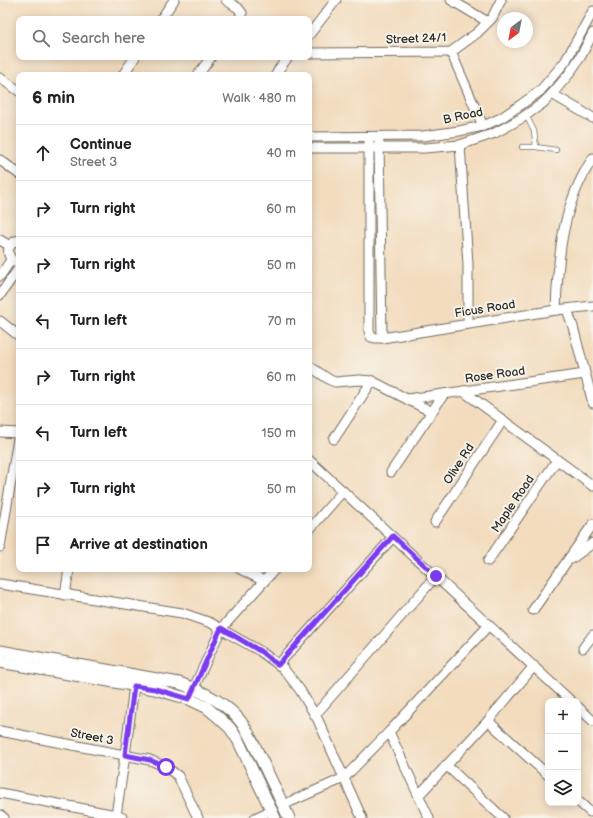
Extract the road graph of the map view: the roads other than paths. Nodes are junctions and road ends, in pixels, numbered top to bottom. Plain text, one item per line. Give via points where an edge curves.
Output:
1 (174, 0) edge
2 (226, 0) edge
3 (336, 0) edge
4 (451, 0) edge
5 (501, 0) edge
6 (239, 4) edge
7 (593, 11) edge
8 (163, 16) edge
9 (240, 16) edge
10 (488, 22) junction
11 (584, 27) junction
12 (312, 32) edge
13 (593, 32) edge
14 (451, 52) junction
15 (312, 53) edge
16 (133, 60) edge
17 (209, 60) edge
18 (286, 60) edge
19 (125, 72) edge
20 (200, 72) edge
21 (278, 72) edge
22 (0, 78) edge
23 (16, 89) edge
24 (552, 94) junction
25 (526, 115) junction
26 (593, 118) edge
27 (483, 126) junction
28 (379, 136) junction
29 (312, 137) edge
30 (369, 137) junction
31 (460, 145) junction
32 (379, 147) junction
33 (522, 147) dead end
34 (536, 147) junction
35 (312, 148) edge
36 (369, 148) junction
37 (556, 150) dead end
38 (593, 158) edge
39 (0, 160) edge
40 (16, 172) edge
41 (0, 240) edge
42 (16, 241) edge
43 (10, 246) junction
44 (15, 262) edge
45 (16, 272) edge
46 (0, 276) edge
47 (0, 295) edge
48 (593, 306) edge
49 (567, 309) junction
50 (556, 310) junction
51 (0, 321) edge
52 (468, 324) junction
53 (16, 334) edge
54 (382, 338) junction
55 (312, 368) edge
56 (585, 374) junction
57 (372, 381) junction
58 (463, 391) junction
59 (444, 394) junction
60 (408, 399) junction
61 (593, 404) edge
62 (432, 412) junction
63 (502, 420) junction
64 (0, 432) edge
65 (16, 433) edge
66 (334, 439) dead end
67 (16, 451) edge
68 (557, 460) junction
69 (312, 463) edge
70 (391, 472) dead end
71 (593, 486) edge
72 (343, 491) junction
73 (435, 522) dead end
74 (593, 524) edge
75 (312, 527) edge
76 (393, 536) junction
77 (593, 544) edge
78 (0, 547) edge
79 (488, 561) dead end
80 (565, 564) junction
81 (68, 572) edge
82 (246, 572) edge
83 (272, 572) edge
84 (436, 576) junction
85 (264, 581) junction
86 (0, 584) edge
87 (65, 595) junction
88 (533, 610) dead end
89 (489, 625) junction
90 (221, 628) junction
91 (593, 635) edge
92 (583, 648) dead end
93 (0, 651) edge
94 (0, 662) edge
95 (278, 665) junction
96 (534, 666) junction
97 (134, 686) junction
98 (194, 688) junction
99 (569, 698) edge
100 (189, 699) junction
101 (581, 710) edge
102 (315, 714) junction
103 (488, 721) junction
104 (593, 721) edge
105 (0, 731) edge
106 (389, 732) junction
107 (125, 755) junction
108 (446, 765) junction
109 (545, 771) edge
110 (344, 778) junction
111 (0, 794) edge
112 (419, 795) junction
113 (581, 804) edge
114 (283, 805) junction
115 (590, 813) edge
116 (273, 814) edge
117 (0, 815) edge
118 (117, 817) edge
119 (4, 818) edge
120 (198, 818) edge
121 (255, 818) edge
122 (289, 818) edge
123 (362, 818) edge
124 (429, 818) edge
125 (503, 818) edge

1 - 8 street
2 - 6 street
3 - 12 street
4 - 10 street
5 - 10 street, Street 24/1
6 - 9 street
7 - 11 street, B Road
10 - 14 street, Street 24/1
11 - 13 street
11 - 27 street, B Road via 565,62 540,91 501,118
13 - 24 street, B Road via 581,56
14 - 15 street, Street 24/1
14 - 27 street
16 - 19 street
17 - 20 street
18 - 21 street
22 - 23 street
24 - 25 street, B Road
24 - 26 street
25 - 31 street, B Road via 495,133
25 - 34 lane via 534,131
27 - 28 street, B Road via 423,136
28 - 30 street, B Road
28 - 32 street
29 - 30 street, B Road
30 - 36 street
31 - 32 street, B Road via 425,148
31 - 52 street via 468,264
32 - 36 street, B Road
32 - 54 street
33 - 34 lane
34 - 37 lane
35 - 36 street, B Road
36 - 54 street via 369,331 372,337
38 - 50 street via 574,194 564,226
39 - 40 street
41 - 43 street
42 - 43 street
43 - 44 street via 8,253
44 - 46 street
45 - 47 street
48 - 49 street, Ficus Road
49 - 50 street, Ficus Road
49 - 56 street
50 - 52 street, Ficus Road
51 - 53 street
52 - 54 street, Ficus Road
55 - 57 street via 335,382
56 - 58 street, Rose Road
56 - 61 street
57 - 60 street
57 - 66 street
58 - 59 street, Rose Road
58 - 63 street
59 - 60 street, Rose Road
59 - 62 street
60 - 62 street
62 - 70 street
63 - 68 street
63 - 73 street, Olive Rd
64 - 65 street
67 - 78 street
68 - 71 street
68 - 79 street, Maple Road
69 - 72 street
72 - 75 street
72 - 76 street
74 - 80 street
76 - 84 street
76 - 95 street
77 - 80 street
80 - 88 street
81 - 87 street
82 - 85 street
83 - 85 street
84 - 89 street
84 - 102 street
85 - 90 street
86 - 87 street
87 - 90 street via 182,614
89 - 96 street
89 - 106 street
90 - 95 street
90 - 98 street
91 - 92 street
93 - 98 street via 168,680
94 - 97 street
95 - 102 street via 300,690
96 - 99 street
96 - 103 street
97 - 100 street
97 - 107 street
98 - 100 street
98 - 114 street via 223,704 242,722
100 - 116 street via 206,707 230,728
101 - 104 street
102 - 110 street
103 - 108 street
103 - 109 street
105 - 107 street, Street 3
106 - 110 street
106 - 112 street
107 - 118 street
107 - 120 street, Street 3 via 150,760 178,776
108 - 112 street
108 - 125 street
110 - 114 street
110 - 123 street
111 - 118 street
112 - 124 street
113 - 115 street
114 - 122 street
116 - 121 street
117 - 119 street

